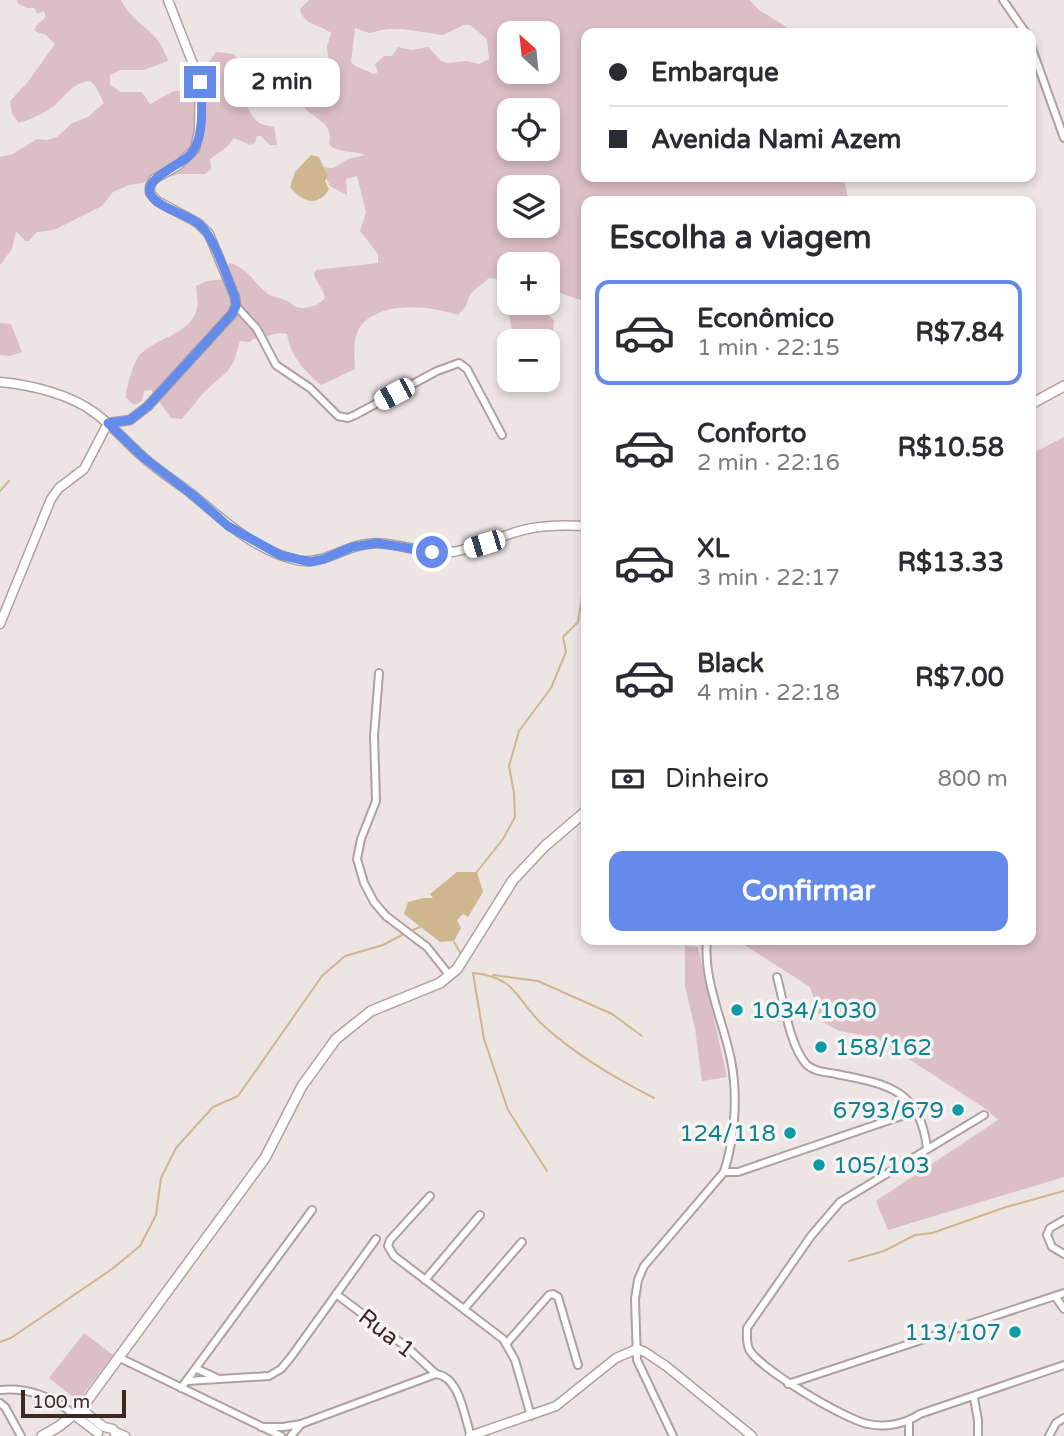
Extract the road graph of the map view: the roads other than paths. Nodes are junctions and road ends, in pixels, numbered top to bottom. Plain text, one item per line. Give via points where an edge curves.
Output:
1 (168, 0) edge
2 (1003, 0) edge
3 (1023, 28) edge
4 (1036, 60) edge
5 (1064, 138) edge
6 (236, 306) junction
7 (0, 382) edge
8 (1064, 386) edge
9 (1036, 401) edge
10 (108, 423) junction
11 (502, 435) dead end
12 (581, 526) edge
13 (0, 624) edge
14 (379, 673) dead end
15 (581, 815) edge
16 (707, 945) edge
17 (450, 976) junction
18 (777, 977) dead end
19 (916, 1111) junction
20 (984, 1115) dead end
21 (927, 1148) junction
22 (724, 1172) junction
23 (430, 1196) dead end
24 (312, 1210) dead end
25 (480, 1216) dead end
26 (1064, 1220) edge
27 (376, 1239) dead end
28 (522, 1242) dead end
29 (1064, 1254) edge
30 (425, 1280) junction
31 (1064, 1293) edge
32 (336, 1294) junction
33 (1055, 1296) junction
34 (1064, 1308) edge
35 (464, 1309) junction
36 (506, 1344) junction
37 (633, 1350) junction
38 (118, 1357) junction
39 (578, 1365) dead end
40 (1064, 1365) edge
41 (197, 1369) junction
42 (436, 1374) junction
43 (219, 1379) junction
44 (187, 1381) junction
45 (788, 1384) junction
46 (181, 1388) junction
47 (9, 1389) junction
48 (0, 1390) edge
49 (974, 1398) junction
50 (2, 1405) edge
51 (78, 1412) junction
52 (531, 1416) junction
53 (1064, 1418) edge
54 (909, 1422) junction
55 (301, 1424) junction
56 (261, 1427) junction
57 (100, 1432) edge
58 (116, 1434) edge
59 (21, 1436) edge
60 (42, 1436) edge
61 (125, 1436) edge
62 (281, 1436) edge
63 (292, 1436) edge
64 (471, 1436) edge
65 (673, 1436) edge
66 (751, 1436) edge
67 (909, 1436) edge
68 (978, 1436) edge
69 (1049, 1436) edge

1 - 6 street via 200,82 199,131 195,149 154,179 150,193 209,234
2 - 3 street
4 - 5 street
6 - 10 street via 148,406 130,420
6 - 11 street via 257,329 276,365 338,415 355,415 459,363 467,369
7 - 10 street via 85,406
8 - 9 main road
10 - 12 street via 228,526 296,560 310,562 377,543 449,553 523,530
10 - 13 street via 85,470 51,499
14 - 17 street via 374,736 376,801 357,859 374,902 426,947
15 - 17 main road via 513,880 465,960
16 - 22 street via 706,964 731,1061 734,1094 732,1139
17 - 38 main road via 371,1011 336,1039 302,1086 250,1180
18 - 19 street via 794,1042 806,1064 891,1087
19 - 21 street
19 - 22 street via 738,1172
20 - 21 street
21 - 45 street via 840,1202 747,1328 750,1352
22 - 37 street via 644,1266 635,1299
23 - 30 street via 388,1246
24 - 41 street
25 - 30 street
26 - 29 street via 1047,1235 1052,1247
27 - 32 street
28 - 35 street
30 - 35 street
31 - 33 street
32 - 42 street, Rua 1
32 - 43 street via 275,1374
33 - 34 street
33 - 45 street
35 - 36 street
36 - 39 street via 554,1294
36 - 52 street via 516,1360
37 - 52 street via 562,1402
37 - 65 street
37 - 66 street via 666,1366
38 - 46 street
38 - 51 main road
40 - 49 street
41 - 43 street
41 - 44 street
42 - 55 street
42 - 64 street, Rua 1 via 452,1382
43 - 44 street
44 - 46 street
45 - 54 street via 865,1424
46 - 56 street
47 - 48 street
47 - 50 street
47 - 51 street via 28,1391
49 - 54 street via 920,1414
49 - 68 street
50 - 59 street
51 - 57 street
51 - 60 main road
52 - 64 street
53 - 69 street
54 - 67 street
55 - 56 street
55 - 63 street
56 - 62 street
57 - 58 street via 111,1427
58 - 61 street

